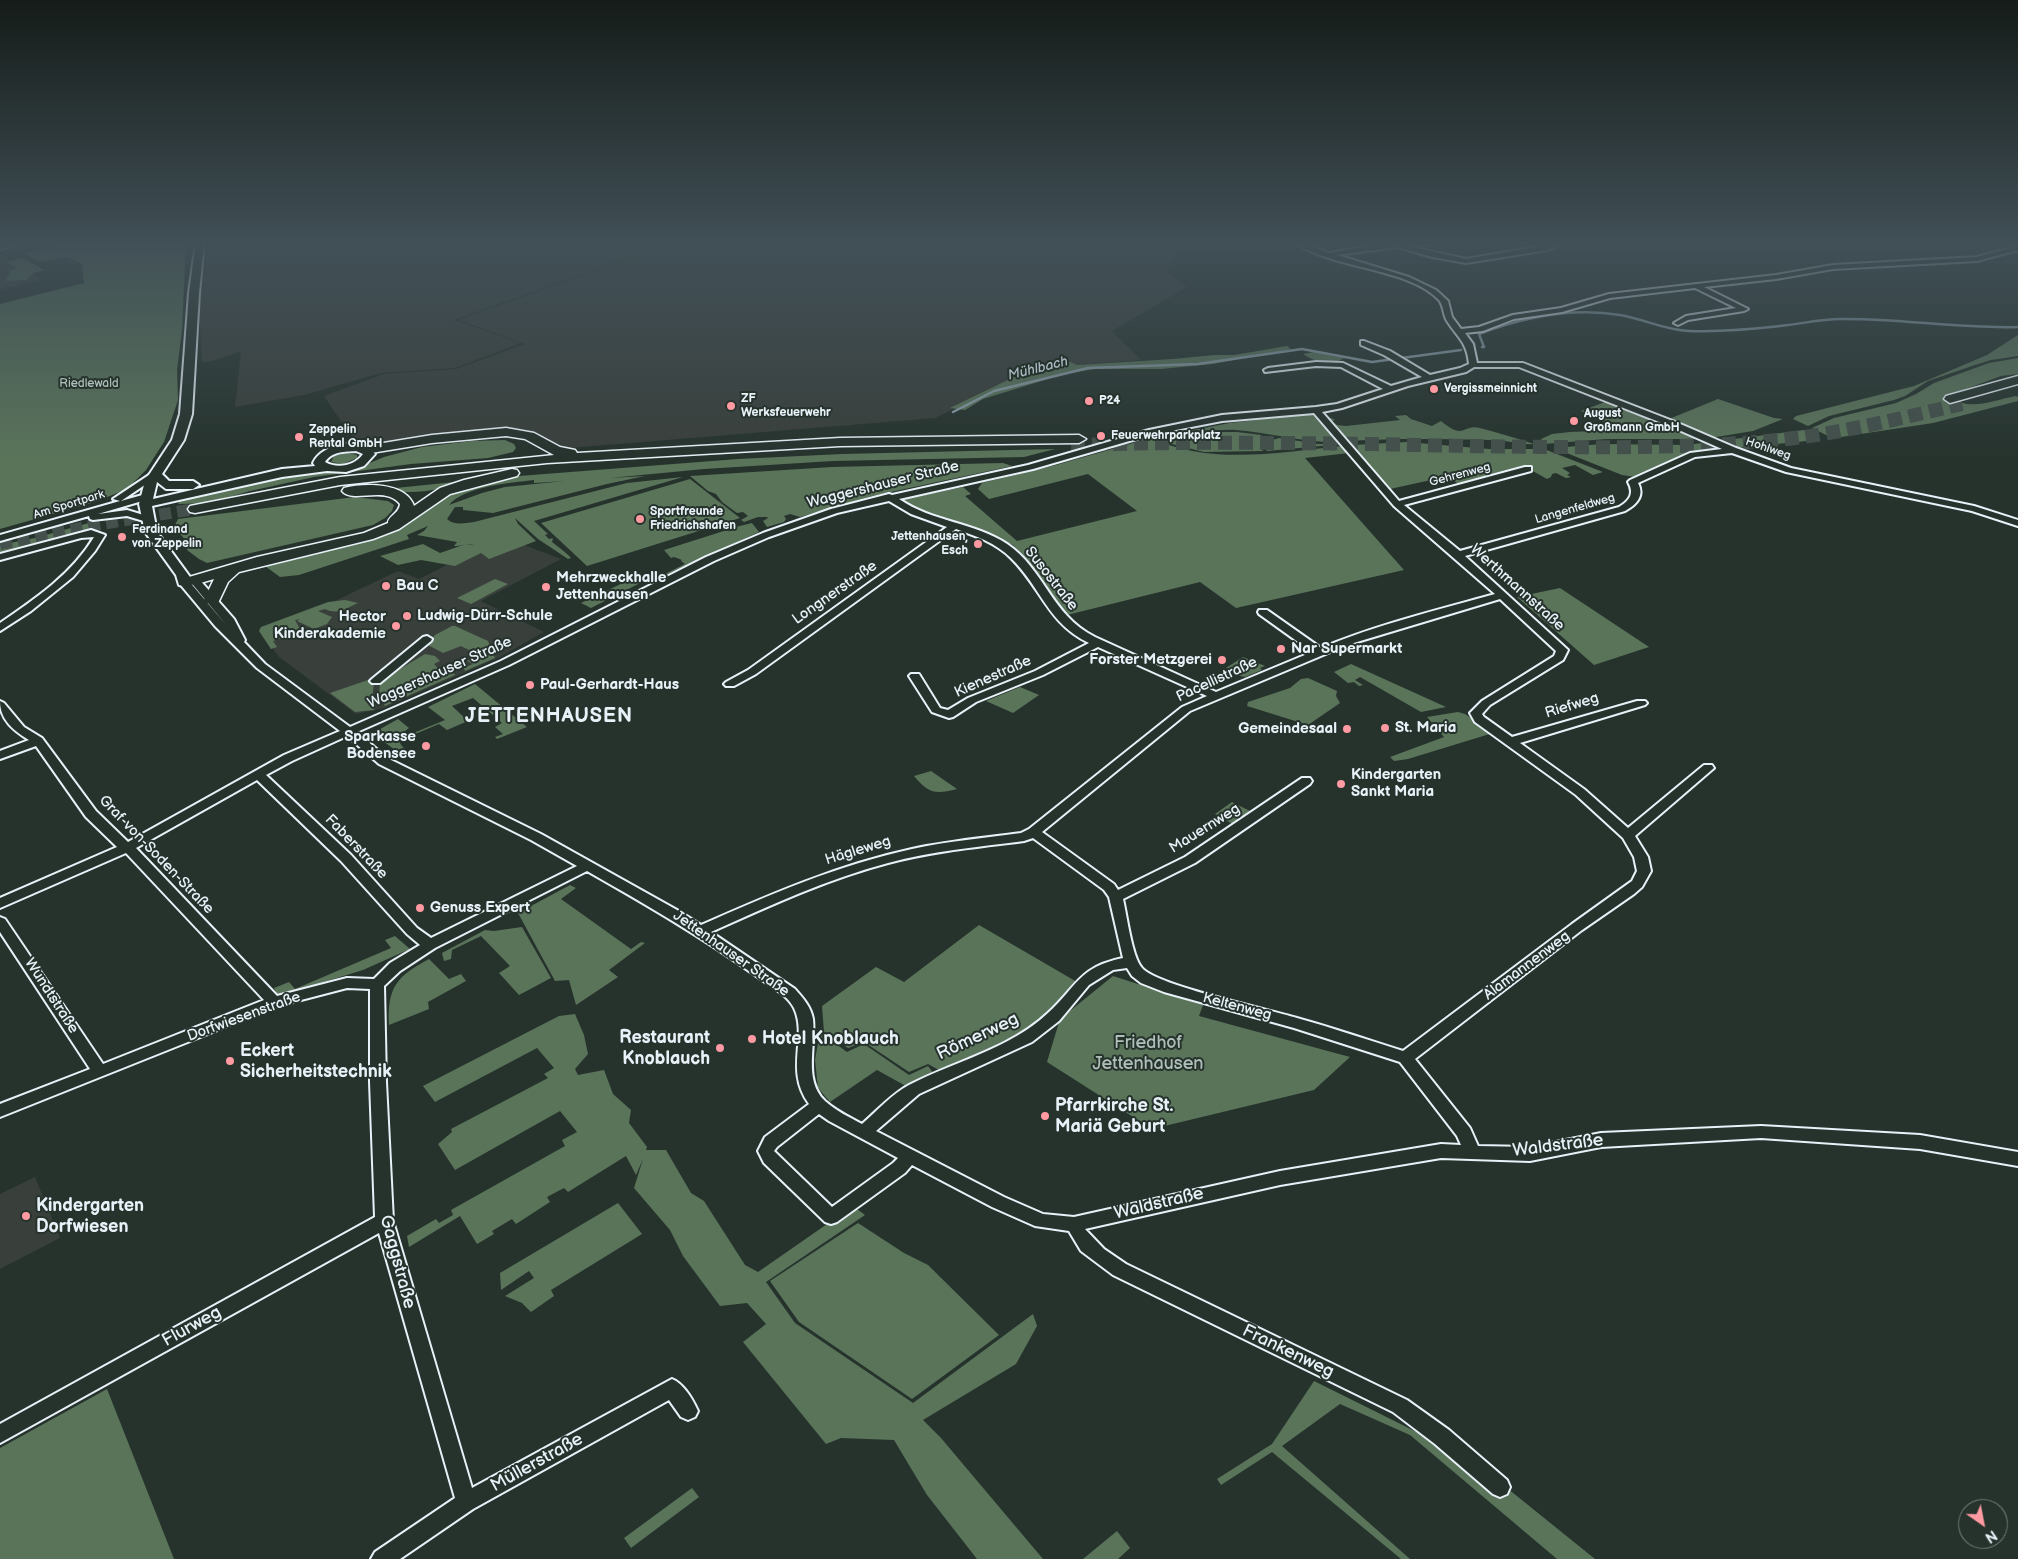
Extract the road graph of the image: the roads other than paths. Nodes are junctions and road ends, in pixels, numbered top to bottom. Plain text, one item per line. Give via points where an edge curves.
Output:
1 (193, 315) edge
2 (1448, 315) edge
3 (1529, 315) edge
4 (1707, 315) edge
5 (1678, 323) dead end
6 (1460, 331) junction
7 (1364, 343) dead end
8 (1473, 365) junction
9 (1520, 365) joint
10 (1268, 370) dead end
11 (1429, 378) junction
12 (2018, 380) edge
13 (2018, 388) edge
14 (1390, 389) junction
15 (1950, 399) tunnel mouth
16 (1962, 404) tunnel mouth
17 (1316, 410) junction
18 (1733, 450) junction
19 (634, 453) junction
20 (365, 455) junction
21 (323, 462) junction
22 (448, 469) junction
23 (1528, 469) dead end
24 (524, 470) junction
25 (156, 474) junction
26 (202, 485) junction
27 (349, 491) junction
28 (190, 492) junction
29 (889, 497) junction
30 (145, 501) junction
31 (1397, 504) junction
32 (96, 510) junction
33 (88, 517) junction
34 (148, 522) junction
35 (2018, 523) edge
36 (956, 525) junction
37 (0, 538) edge
38 (1458, 555) junction
39 (0, 557) edge
40 (246, 564) junction
41 (187, 579) junction
42 (1501, 596) junction
43 (212, 600) junction
44 (1263, 612) dead end
45 (0, 628) edge
46 (1098, 643) junction
47 (426, 645) dead end
48 (245, 648) junction
49 (1320, 653) junction
50 (915, 676) dead end
51 (376, 681) dead end
52 (730, 684) dead end
53 (1215, 696) junction
54 (1641, 703) dead end
55 (0, 705) edge
56 (348, 731) junction
57 (38, 741) junction
58 (1512, 741) junction
59 (0, 755) edge
60 (1708, 768) dead end
61 (258, 774) junction
62 (1306, 781) dead end
63 (1034, 832) junction
64 (1628, 836) junction
65 (128, 847) junction
66 (587, 866) junction
67 (1644, 870) joint
68 (1116, 897) junction
69 (0, 903) edge
70 (0, 922) edge
71 (700, 931) junction
72 (430, 944) junction
73 (1131, 962) junction
74 (377, 984) junction
75 (274, 1002) junction
76 (1406, 1058) junction
77 (100, 1071) junction
78 (819, 1105) junction
79 (0, 1111) edge
80 (863, 1132) junction
81 (1472, 1151) junction
82 (909, 1156) junction
83 (2018, 1159) edge
84 (384, 1221) junction
85 (1074, 1224) junction
86 (688, 1411) dead end
87 (0, 1434) edge
88 (1500, 1487) dead end
89 (466, 1502) junction
90 (382, 1559) edge

1 - 25 main road via 186,414 178,440
2 - 6 street
3 - 6 street
4 - 5 street via 1686,318
6 - 8 street via 1472,349
7 - 11 street
8 - 9 street, Waggershauser Straße
8 - 11 street, Waggershauser Straße
9 - 18 street, Hohlweg
10 - 14 street via 1316,364 1343,365
11 - 14 street, Waggershauser Straße
12 - 15 highway
13 - 16 highway
14 - 17 street, Waggershauser Straße via 1357,401
17 - 29 street, Waggershauser Straße via 1184,425 1030,467
17 - 31 street, Werthmannstraße
18 - 35 street, Hohlweg via 1803,474 1959,505
18 - 38 street, Langenfeldweg via 1693,455 1633,482 1636,492 1632,502 1622,508
19 - 20 highway via 566,453 529,436 506,432 453,437
19 - 22 highway
19 - 24 highway via 874,441 1075,442 794,451
20 - 21 main road via 350,467
20 - 21 main road via 342,449
20 - 22 highway via 485,438 507,438 522,445 519,453 507,460
21 - 26 main road
21 - 28 main road
22 - 27 highway via 330,482 195,509
23 - 31 street, Gehrenweg
24 - 27 highway
24 - 40 highway via 445,491 402,522 368,536
25 - 26 main road via 166,485
25 - 30 main road
25 - 32 street via 129,494
26 - 30 main road
27 - 41 highway via 396,494 406,500 407,510 393,522 358,536
28 - 30 main road
28 - 34 main road via 167,505
29 - 36 street, Susostraße via 901,507
29 - 56 street, Waggershauser Straße via 834,511 718,555 505,663
30 - 32 street, Am Sportpark
30 - 33 street, Am Sportpark
30 - 34 main road
31 - 38 street, Werthmannstraße
32 - 37 street, Am Sportpark
33 - 34 street via 127,513
33 - 37 street, Am Sportpark
34 - 41 main road via 159,545
36 - 46 street, Susostraße via 981,534 1010,551 1028,571 1058,616 1074,630
36 - 52 street, Longnerstraße via 752,672
38 - 42 street, Werthmannstraße
39 - 45 street via 80,535 100,535 69,575 37,603
40 - 41 highway
40 - 43 highway via 223,576
41 - 43 street
41 - 48 street via 219,624
42 - 49 street, Pacellistraße via 1343,643
42 - 58 street, Werthmannstraße via 1562,650 1559,658 1476,712 1479,719
43 - 48 street
44 - 49 street
46 - 50 street, Kienestraße via 1039,673 972,700 949,714 936,710
46 - 53 street, Susostraße
47 - 51 street
48 - 56 street, Jettenhauser Straße via 261,666
49 - 53 street, Pacellistraße
53 - 63 street, Pacellistraße via 1186,709
54 - 58 street, Riefweg
55 - 57 street, Graf-von-Soden-Straße via 20,730
56 - 61 street, Waggershauser Straße
56 - 66 street, Jettenhauser Straße via 397,769 536,836
57 - 59 street
57 - 65 street, Graf-von-Soden-Straße via 91,814
58 - 64 street, Werthmannstraße via 1580,792
60 - 64 street
61 - 65 street, Waggershauser Straße
61 - 72 street, Faberstraße via 346,858 412,931
62 - 68 street, Mauernweg via 1190,860
63 - 68 street via 1103,882
63 - 71 street, Hägleweg via 1024,837 911,853 858,867 807,884
64 - 67 street, Werthmannstraße via 1641,857
65 - 69 street, Waggershauser Straße
65 - 75 street, Graf-von-Soden-Straße
66 - 71 street, Jettenhauser Straße
66 - 72 street
67 - 76 street, Alamannenweg via 1630,891
68 - 73 street, Keltenweg
70 - 77 street, Wundtstraße
71 - 78 street, Jettenhauser Straße via 800,1004 805,1018 804,1071 809,1092
72 - 74 street via 395,967
73 - 76 street, Keltenweg via 1146,979 1169,988
73 - 80 street, Römerweg via 1109,966 1084,981 1054,1017 1027,1038 913,1090
74 - 75 street, Dorfwiesenstraße via 347,983
74 - 84 street, Gaggstraße
75 - 77 street, Dorfwiesenstraße
76 - 81 street via 1464,1133
77 - 79 street, Dorfwiesenstraße
78 - 80 street, Jettenhauser Straße
78 - 82 street via 770,1142 766,1151 831,1217 899,1168
80 - 82 street, Jettenhauser Straße
81 - 83 street, Waldstraße via 1530,1154 1601,1140 1761,1132 1920,1142
81 - 85 street, Waldstraße via 1401,1156 1289,1176
82 - 85 street, Jettenhauser Straße via 1042,1221
84 - 87 street, Flurweg
84 - 89 street, Gaggstraße
85 - 88 street, Frankenweg via 1082,1241 1120,1272 1400,1406
86 - 89 street, Müllerstraße via 672,1388
89 - 90 street, Müllerstraße

